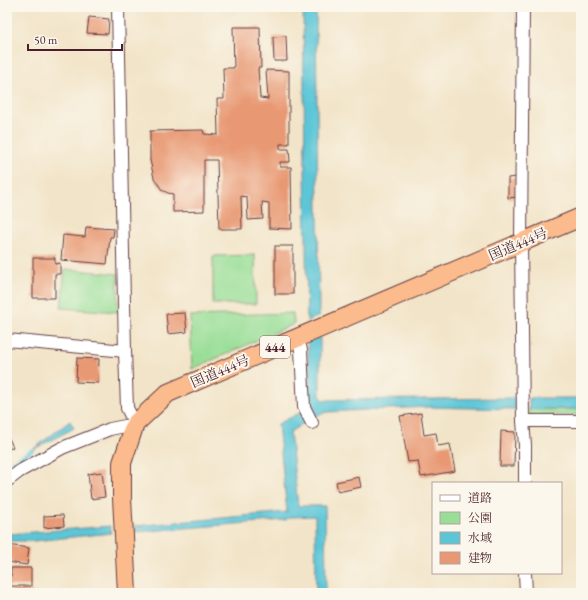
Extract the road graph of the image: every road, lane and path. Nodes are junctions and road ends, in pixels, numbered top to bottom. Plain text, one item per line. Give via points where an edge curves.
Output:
1 (118, 7) edge
2 (523, 7) edge
3 (581, 217) edge
4 (521, 242) junction
5 (298, 338) junction
6 (7, 340) edge
7 (125, 351) junction
8 (523, 421) junction
9 (581, 421) edge
10 (312, 423) dead end
11 (135, 424) junction
12 (7, 481) edge
13 (525, 482) edge
14 (525, 574) edge
15 (127, 593) edge
16 (526, 593) edge

1 - 7 street
2 - 4 street
3 - 4 highway, 国道444号 / 444
4 - 5 highway, 国道444号 / 444
4 - 8 street
5 - 10 street via 304,407
5 - 11 highway, 国道444号 / 444 via 168,393
6 - 7 street
7 - 11 street via 127,408
8 - 9 street
8 - 13 street
11 - 12 street via 110,429 62,448
11 - 15 highway, 国道444号 / 444 via 122,463
14 - 16 street

